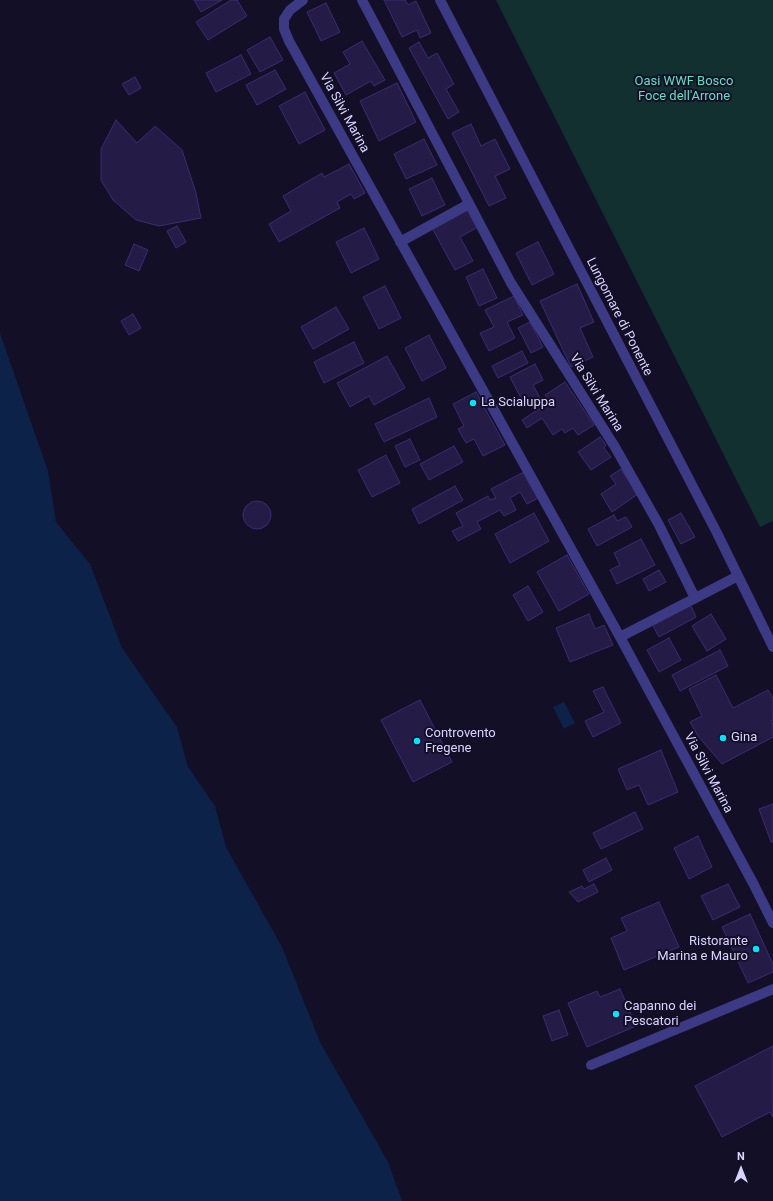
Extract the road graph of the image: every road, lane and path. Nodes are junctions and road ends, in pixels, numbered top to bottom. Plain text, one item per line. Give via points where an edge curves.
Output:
1 (303, 0) edge
2 (362, 0) edge
3 (440, 0) edge
4 (470, 204) junction
5 (400, 242) junction
6 (738, 576) junction
7 (695, 598) junction
8 (620, 637) junction
9 (773, 647) edge
10 (773, 923) edge
11 (773, 990) edge
12 (591, 1066) dead end

1 - 5 street, Via Silvi Marina via 285,17 286,34
2 - 4 street, Via Silvi Marina
3 - 6 street, Lungomare di Ponente
4 - 5 street
4 - 7 street, Via Silvi Marina via 511,283 615,447 659,525
5 - 8 street, Via Silvi Marina
6 - 7 street
6 - 9 street, Lungomare di Ponente
7 - 8 street
8 - 10 street, Via Silvi Marina
11 - 12 street

